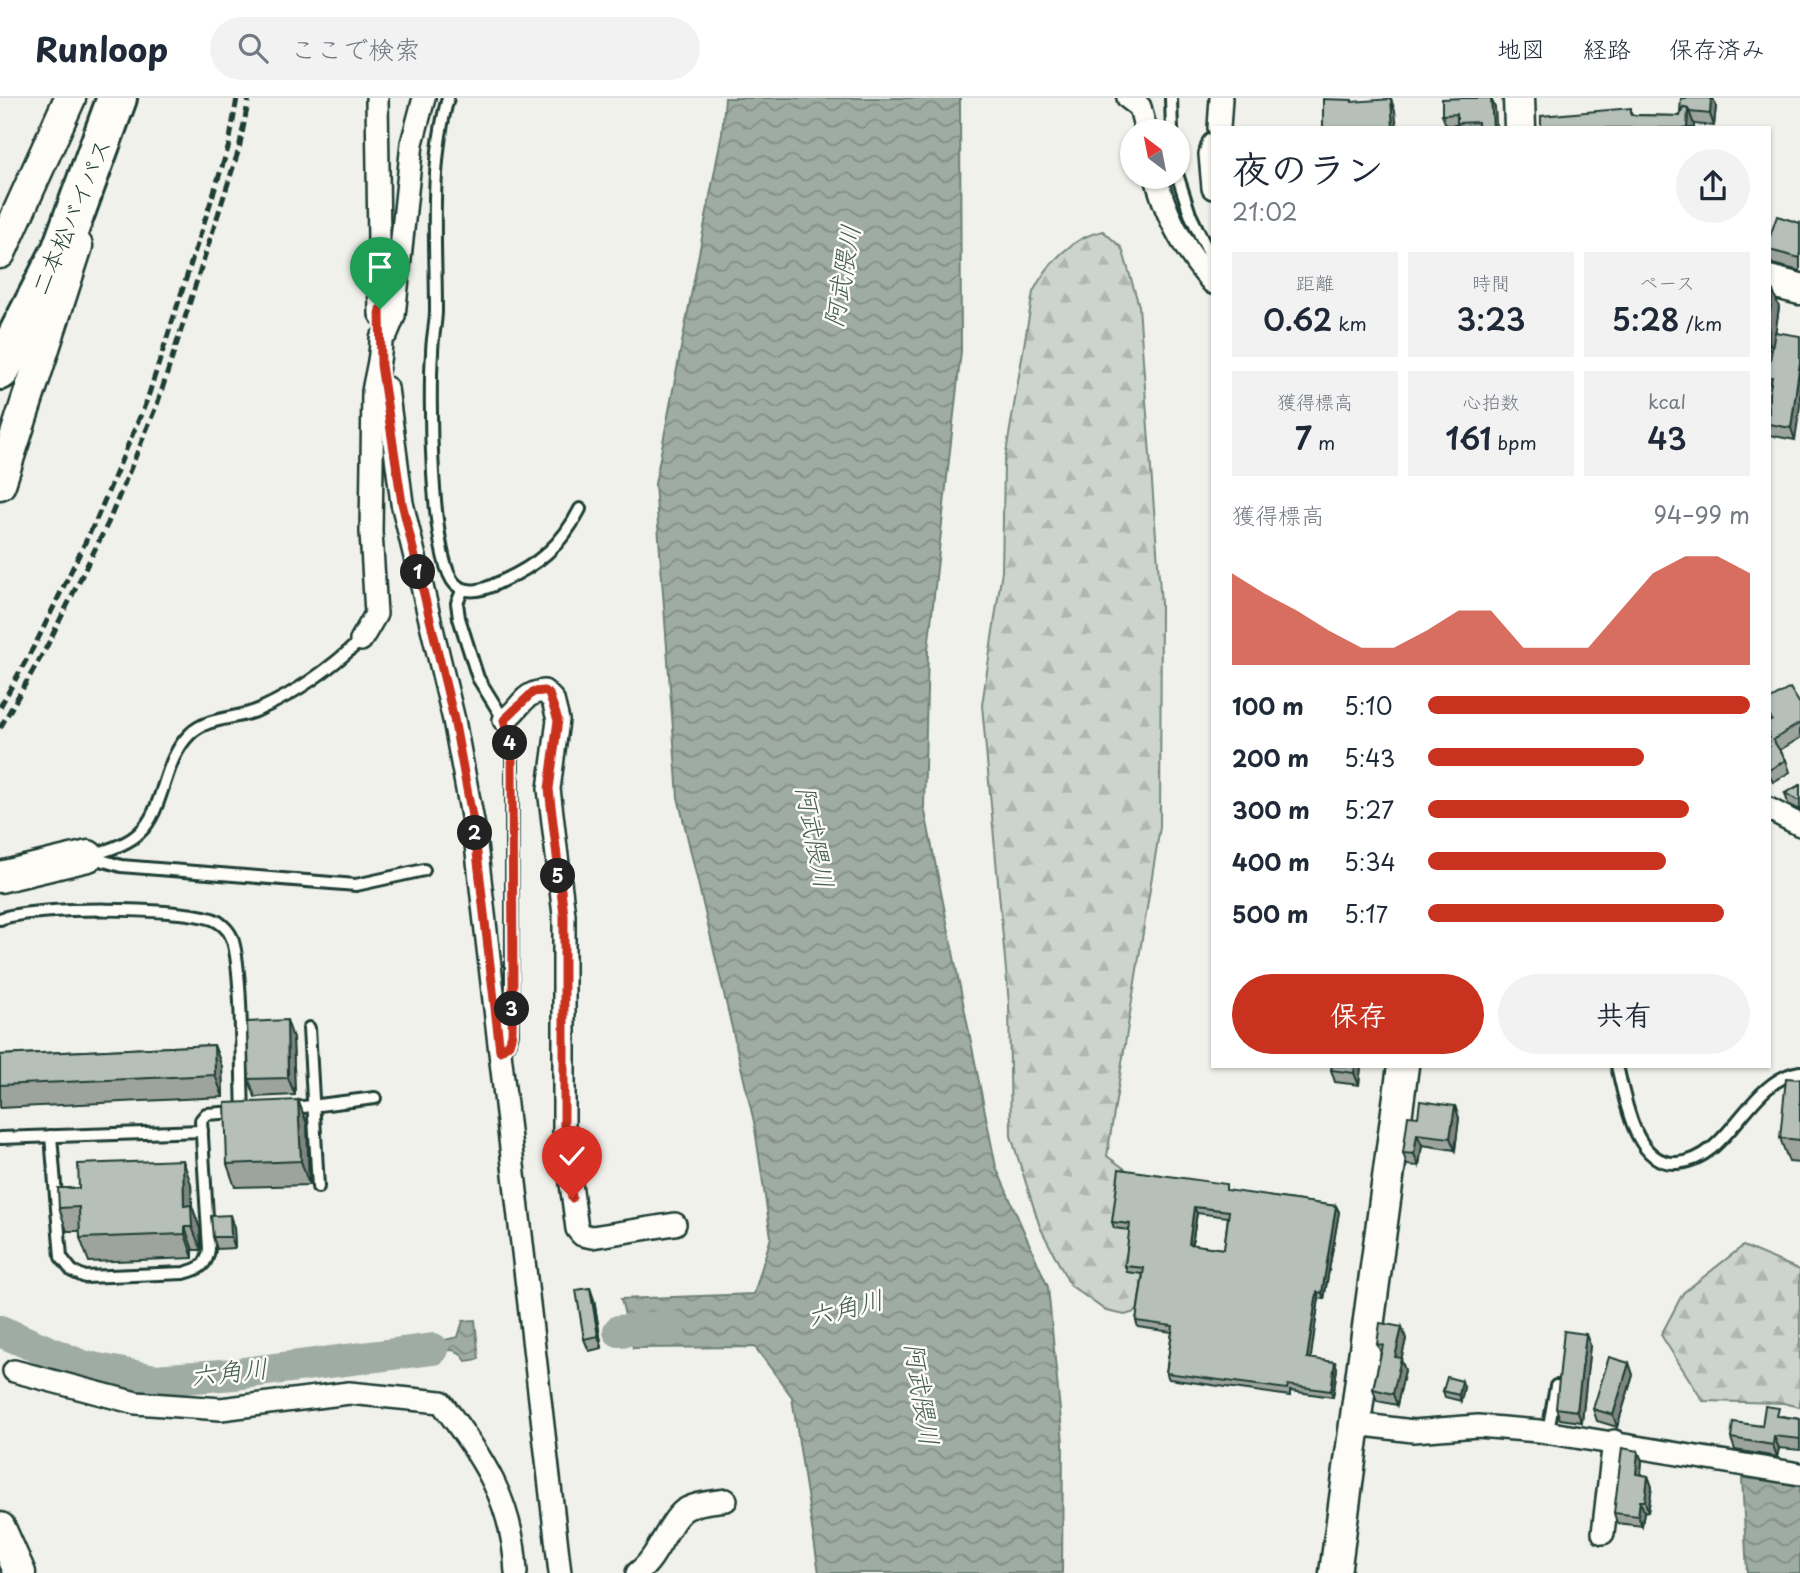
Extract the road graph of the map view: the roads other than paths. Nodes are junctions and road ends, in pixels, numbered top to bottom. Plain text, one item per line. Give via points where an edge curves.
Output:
1 (70, 98) edge
2 (96, 98) edge
3 (118, 98) edge
4 (376, 98) edge
5 (424, 98) edge
6 (448, 98) edge
7 (1128, 98) edge
8 (1171, 98) edge
9 (1221, 98) edge
10 (1519, 98) edge
11 (1143, 119) edge
12 (1172, 119) edge
13 (1219, 126) edge
14 (1520, 126) edge
15 (1159, 189) edge
16 (1182, 189) edge
17 (0, 253) edge
18 (1211, 258) edge
19 (1211, 280) edge
20 (1771, 282) edge
21 (1800, 289) edge
22 (380, 314) joint
23 (0, 318) edge
24 (381, 339) junction
25 (381, 365) junction
26 (0, 370) edge
27 (387, 388) joint
28 (0, 484) edge
29 (580, 509) dead end
30 (463, 589) junction
31 (361, 640) joint
32 (504, 720) junction
33 (1771, 810) edge
34 (1800, 825) edge
35 (88, 856) junction
36 (424, 870) dead end
37 (0, 877) edge
38 (0, 919) edge
39 (309, 1028) dead end
40 (500, 1051) junction
41 (1403, 1068) edge
42 (1618, 1068) edge
43 (1800, 1072) edge
44 (375, 1098) dead end
45 (313, 1108) junction
46 (278, 1110) edge
47 (202, 1130) junction
48 (51, 1136) junction
49 (0, 1138) edge
50 (318, 1187) dead end
51 (675, 1223) dead end
52 (9, 1367) dead end
53 (1556, 1386) edge
54 (1356, 1424) junction
55 (1548, 1432) junction
56 (1614, 1441) junction
57 (1800, 1474) edge
58 (726, 1500) dead end
59 (0, 1528) edge
60 (1603, 1533) dead end
61 (20, 1573) edge
62 (516, 1573) edge
63 (560, 1573) edge
64 (637, 1573) edge
65 (1335, 1573) edge

1 - 17 street
2 - 23 highway, 二本松バイパス via 64,184
3 - 26 highway, 二本松バイパス via 61,251
3 - 28 street via 79,240
4 - 22 street
5 - 24 street via 412,143 394,316
6 - 30 lane via 438,151 431,398 437,520 446,567
7 - 11 street via 1140,107
8 - 12 lane
9 - 13 street
10 - 14 street
15 - 19 street via 1179,235
16 - 18 lane
20 - 21 street
22 - 24 lane
24 - 25 street
25 - 27 lane
25 - 31 street via 375,376 372,412 370,532 376,614
27 - 40 street via 402,503 468,793
29 - 30 lane via 554,550 526,570 493,586
30 - 32 lane via 457,603 475,669
31 - 35 lane via 284,697 258,711 193,731 172,757 155,805 139,833
32 - 40 lane via 512,758 513,985 512,1034
32 - 51 street via 525,697 544,691 558,720 549,789 564,915 565,1141 577,1229 592,1237
33 - 34 street
35 - 36 lane via 121,866 329,884 356,885
35 - 37 street
38 - 47 lane via 98,909 194,916 222,925 231,936 237,974 249,1111 206,1114 201,1119
39 - 45 lane
40 - 63 street
41 - 54 street
42 - 43 lane via 1642,1143 1657,1160 1671,1164 1701,1155 1774,1085
44 - 45 lane
45 - 46 lane
45 - 50 lane
47 - 48 lane
47 - 48 lane via 209,1250 205,1264 184,1273 92,1278 77,1275 61,1257
48 - 49 lane
52 - 62 street via 136,1403 220,1409 349,1394 441,1402 497,1483 511,1526
53 - 55 lane
54 - 55 street via 1413,1432 1478,1426
54 - 65 street
55 - 56 street
56 - 57 street
56 - 60 street
58 - 64 street via 679,1513 657,1553
59 - 61 street

